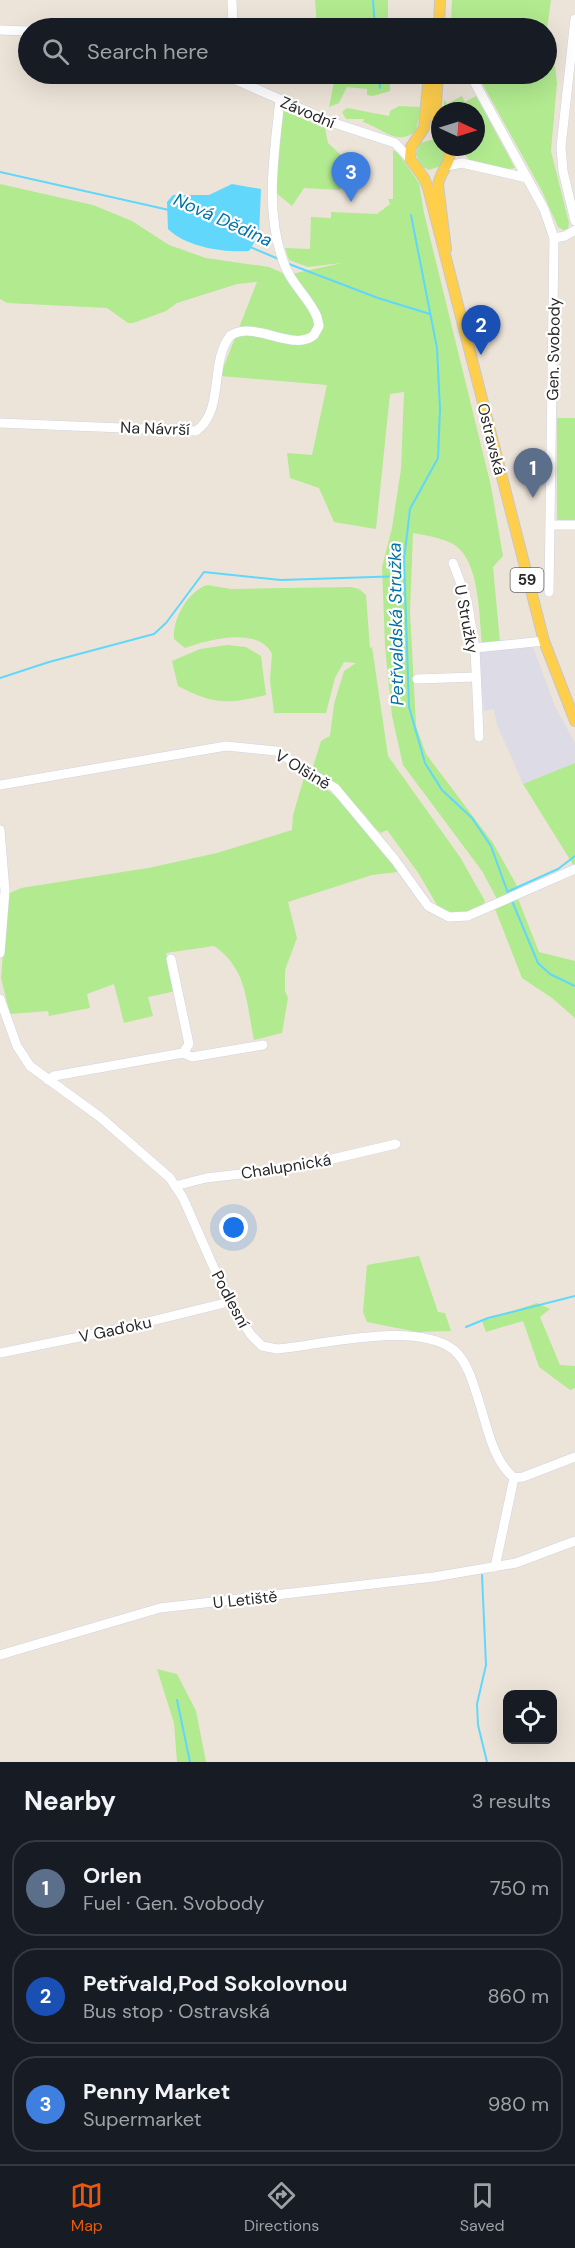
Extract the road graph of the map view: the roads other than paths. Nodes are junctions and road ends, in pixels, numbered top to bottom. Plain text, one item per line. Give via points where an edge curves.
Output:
1 (232, 0) edge
2 (441, 0) edge
3 (233, 18) edge
4 (439, 18) edge
5 (575, 19) edge
6 (0, 30) edge
7 (18, 31) edge
8 (250, 84) edge
9 (428, 84) edge
10 (437, 84) edge
11 (476, 84) edge
12 (280, 100) junction
13 (436, 102) edge
14 (431, 134) edge
15 (416, 139) junction
16 (395, 143) junction
17 (447, 156) edge
18 (456, 156) edge
19 (410, 159) junction
20 (462, 163) junction
21 (445, 168) junction
22 (420, 172) junction
23 (528, 178) junction
24 (575, 220) edge
25 (575, 230) edge
26 (554, 238) junction
27 (446, 258) junction
28 (0, 423) edge
29 (551, 525) junction
30 (575, 525) edge
31 (453, 563) dead end
32 (549, 592) dead end
33 (544, 641) junction
34 (475, 648) junction
35 (476, 677) junction
36 (417, 679) dead end
37 (575, 721) edge
38 (478, 737) dead end
39 (0, 785) edge
40 (0, 830) edge
41 (575, 869) edge
42 (0, 953) edge
43 (171, 959) dead end
44 (0, 999) edge
45 (263, 1045) dead end
46 (183, 1053) junction
47 (48, 1080) junction
48 (396, 1144) dead end
49 (175, 1186) junction
50 (229, 1302) junction
51 (0, 1353) edge
52 (575, 1456) edge
53 (514, 1478) junction
54 (575, 1541) edge
55 (495, 1566) junction
56 (0, 1655) edge

1 - 3 street
2 - 4 main road
5 - 24 street via 561,147
6 - 7 street
8 - 12 street, Závodní
9 - 15 main road via 426,119
10 - 13 main road
11 - 23 street, Gen. Svobody
12 - 16 street, Závodní
12 - 28 street, Na Návrší via 271,185 275,225 285,267 317,317 319,326 314,335 304,340 247,330 230,336 219,358 209,414 196,431
14 - 15 main road
15 - 16 street, Závodní
15 - 19 main road
16 - 19 street, Závodní
17 - 21 main road, Ostravská
18 - 20 street
19 - 22 main road, Ostravská
20 - 21 street
20 - 23 street
21 - 22 main road via 431,175
21 - 27 main road, Ostravská via 438,185
22 - 27 main road, Ostravská via 428,188
23 - 26 street, Gen. Svobody
25 - 26 street
26 - 29 street, Gen. Svobody
27 - 33 main road, Ostravská / 59
29 - 30 street
29 - 32 street, Gen. Svobody
31 - 34 street, U Stružky via 467,600
33 - 34 street
33 - 37 main road, Ostravská / 59
34 - 35 street, U Stružky
35 - 36 street, U Stružky
35 - 38 street, U Stružky
39 - 41 street, V Olšině via 226,746 264,749 276,751 335,789 428,906 449,917 468,916
40 - 42 street via 5,891
43 - 46 street via 189,1044
44 - 47 street, Podlesní via 17,1046 30,1066
45 - 46 street via 192,1057
46 - 47 street
47 - 49 street, Podlesní via 139,1148
48 - 49 street, Chalupnická via 294,1168 206,1178
49 - 50 street, Podlesní
50 - 51 street, V Gaďoku
50 - 53 street, Podlesní via 262,1346 277,1349 393,1336 426,1338 454,1351 465,1364 502,1466
52 - 53 street
53 - 55 street
54 - 55 street, U Letiště via 516,1563
55 - 56 street, U Letiště via 434,1577 160,1608

